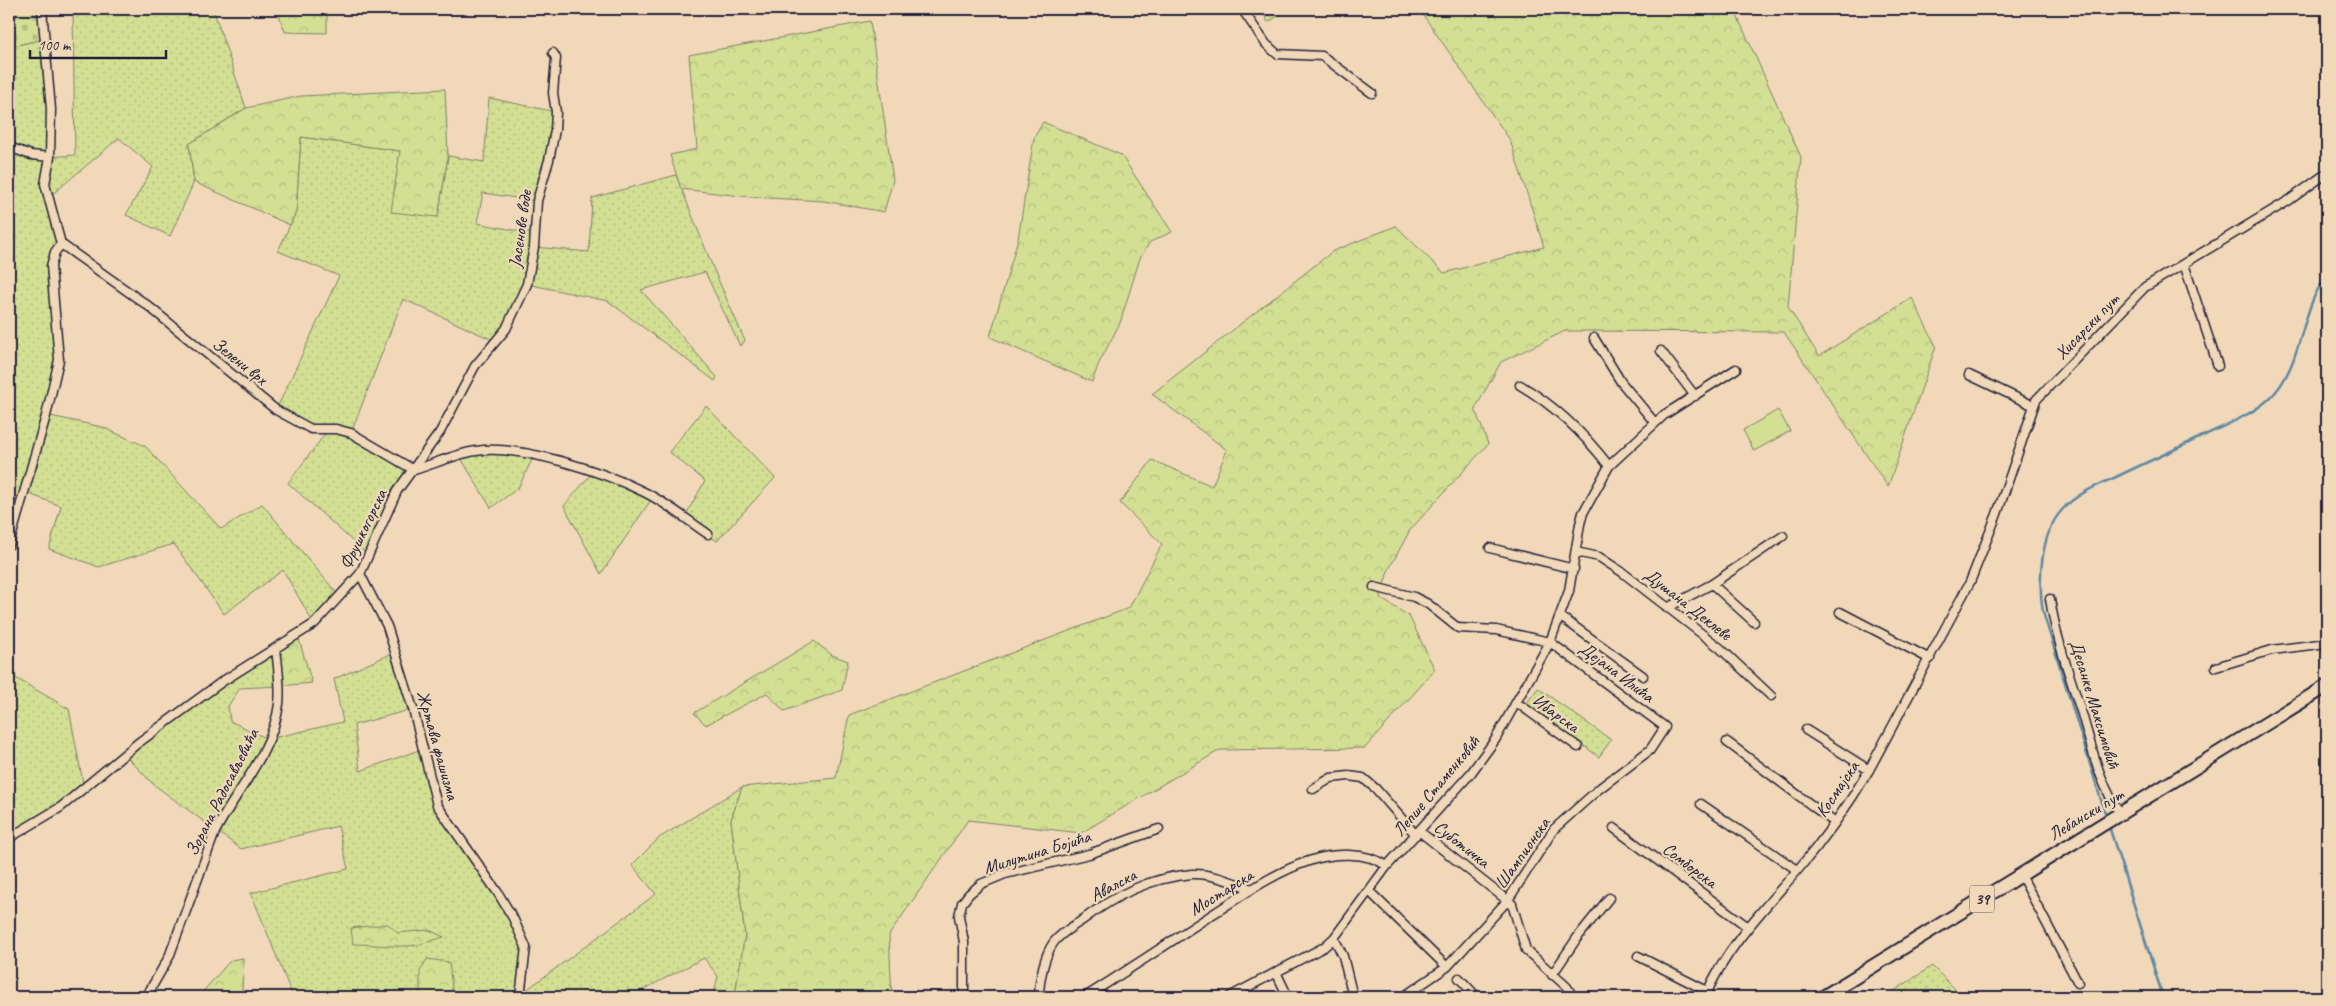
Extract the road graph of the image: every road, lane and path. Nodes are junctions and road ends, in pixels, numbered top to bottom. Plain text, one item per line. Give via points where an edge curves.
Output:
1 (42, 9) edge
2 (1242, 9) edge
3 (552, 53) dead end
4 (1372, 93) dead end
5 (9, 147) edge
6 (50, 158) junction
7 (2327, 173) edge
8 (61, 244) junction
9 (2184, 264) junction
10 (1594, 338) dead end
11 (1661, 351) dead end
12 (2218, 366) dead end
13 (1736, 369) dead end
14 (1969, 375) dead end
15 (1520, 385) dead end
16 (1695, 396) junction
17 (2032, 405) junction
18 (1655, 423) junction
19 (1609, 466) junction
20 (414, 470) junction
21 (708, 534) dead end
22 (1783, 536) dead end
23 (9, 545) edge
24 (1490, 548) dead end
25 (1576, 552) junction
26 (1574, 569) junction
27 (360, 574) junction
28 (1970, 582) joint
29 (1712, 584) junction
30 (1374, 587) dead end
31 (2050, 599) dead end
32 (1667, 608) junction
33 (1840, 612) dead end
34 (1561, 617) junction
35 (1754, 622) dead end
36 (1550, 642) junction
37 (2327, 643) edge
38 (276, 649) junction
39 (1930, 659) junction
40 (2216, 667) dead end
41 (1643, 676) dead end
42 (2327, 686) edge
43 (1770, 696) dead end
44 (1516, 702) junction
45 (1665, 727) joint
46 (1806, 730) dead end
47 (1727, 742) dead end
48 (1578, 747) dead end
49 (1869, 770) junction
50 (1313, 789) dead end
51 (1701, 804) dead end
52 (2119, 815) junction
53 (1834, 822) junction
54 (1614, 828) dead end
55 (1159, 829) dead end
56 (1418, 833) junction
57 (9, 838) edge
58 (1387, 866) junction
59 (1797, 870) junction
60 (2021, 875) junction
61 (1252, 889) junction
62 (1369, 891) junction
63 (1609, 898) dead end
64 (1508, 900) junction
65 (1748, 927) junction
66 (1334, 938) junction
67 (1638, 956) dead end
68 (1447, 967) junction
69 (1276, 972) junction
70 (1552, 974) junction
71 (1459, 978) dead end
72 (2078, 983) dead end
73 (1706, 994) edge
74 (146, 997) edge
75 (520, 997) edge
76 (964, 997) edge
77 (1039, 997) edge
78 (1085, 997) edge
79 (1229, 997) edge
80 (1288, 997) edge
81 (1353, 997) edge
82 (1403, 997) edge
83 (1477, 997) edge
84 (1573, 997) edge
85 (1823, 997) edge

1 - 6 street via 51,109
2 - 4 street via 1266,44 1277,54 1322,56
3 - 20 street, Јасенове воде via 556,58 553,93 555,130 537,201 534,247 527,284 506,329 475,366 440,432
5 - 6 street
6 - 8 street via 46,184
7 - 9 street, Хисарски пут via 2288,201
8 - 20 street, Зелени врх via 147,305 276,410 310,429 336,429 351,433
8 - 23 street via 51,266 59,360
9 - 12 street
9 - 17 street, Хисарски пут via 2146,287
10 - 18 street via 1621,382
11 - 16 street
13 - 16 street, Лепше Стаменковић
14 - 17 street
15 - 19 street via 1575,428
16 - 18 street, Лепше Стаменковић
17 - 28 street, Хисарски пут via 1997,514
18 - 19 street, Лепше Стаменковић
19 - 25 street, Лепше Стаменковић via 1583,512
20 - 21 street via 486,450 565,462 643,492
20 - 27 street, Фрушкогорска via 398,491
22 - 29 street
24 - 26 street
25 - 26 street, Лепше Стаменковић
25 - 32 street, Душана Деклеве via 1599,557
26 - 34 street, Лепше Стаменковић
27 - 38 street, Фрушкогорска via 314,624
27 - 75 street, Жртава фашизма via 387,626 413,709 437,804 498,893 526,947
28 - 39 street, Космајска
29 - 32 street
29 - 35 street
30 - 36 street via 1414,597 1458,628 1496,630
31 - 52 street, Десанке Максимовић via 2099,767
32 - 43 street, Душана Деклеве via 1720,648
33 - 39 street
34 - 36 street, Лепше Стаменковић
34 - 41 street
36 - 44 street, Лепше Стаменковић
36 - 45 street, Дејана Илића
37 - 40 street via 2272,650
38 - 57 street, Фрушкогорска via 223,681 138,743 61,807
38 - 74 street, Зорана Радосављевића via 279,704 268,739 215,832 169,957
39 - 49 street, Космајска
42 - 52 main road, Лебански пут / 39
44 - 48 street, Ибарска
44 - 56 street, Лепше Стаменковић via 1495,740
45 - 64 street, Шампионска via 1650,750 1554,829
46 - 49 street
47 - 53 street
49 - 53 street, Космајска via 1852,800
50 - 56 street, Суботичка via 1331,778 1363,778
51 - 59 street
52 - 60 main road, Лебански пут / 39
53 - 59 street, Космајска
54 - 65 street, Сомборска
55 - 76 street, Милутина Бојића via 1089,854 1005,874 981,884 969,894 962,903 959,916 964,942
56 - 58 street, Лепше Стаменковић
56 - 64 street, Суботичка
58 - 61 street, Мостарска via 1370,857 1320,858 1292,868
58 - 62 street, Лепше Стаменковић
59 - 65 street, Космајска
60 - 72 street
60 - 85 main road, Лебански пут / 39
61 - 77 street, Авалска via 1194,874 1136,886 1054,942 1049,950
61 - 78 street, Мостарска
62 - 66 street, Лепше Стаменковић
62 - 68 street
63 - 70 street
64 - 68 street, Шампионска
64 - 70 street, Суботичка via 1516,911 1526,950
65 - 73 street, Космајска
66 - 69 street, Лепше Стаменковић via 1324,947
66 - 81 street via 1343,956
67 - 73 street
68 - 82 street, Шампионска
69 - 79 street, Лепше Стаменковић
69 - 80 street
70 - 84 street, Суботичка
71 - 83 street

